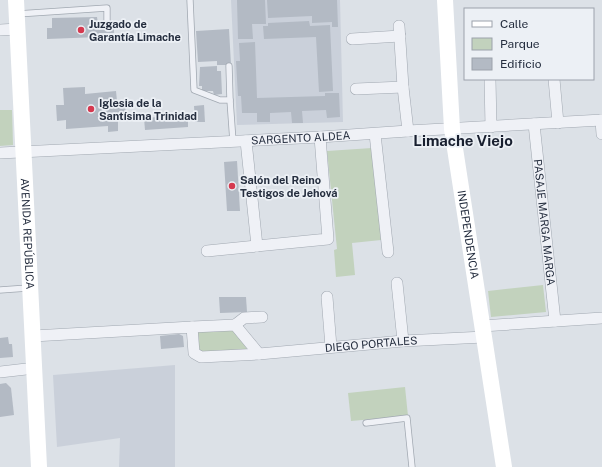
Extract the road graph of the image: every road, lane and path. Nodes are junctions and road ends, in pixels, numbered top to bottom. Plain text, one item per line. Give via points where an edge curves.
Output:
1 (190, 0) edge
2 (445, 0) edge
3 (17, 14) edge
4 (107, 21) dead end
5 (0, 30) edge
6 (352, 39) dead end
7 (229, 66) dead end
8 (490, 80) edge
9 (554, 80) edge
10 (403, 87) junction
11 (356, 89) dead end
12 (230, 100) junction
13 (601, 120) edge
14 (558, 123) junction
15 (534, 124) junction
16 (491, 127) junction
17 (452, 129) junction
18 (408, 131) junction
19 (374, 134) junction
20 (602, 134) edge
21 (320, 138) junction
22 (234, 142) junction
23 (246, 142) junction
24 (24, 152) junction
25 (0, 153) edge
26 (257, 246) junction
27 (207, 251) dead end
28 (388, 252) dead end
29 (397, 283) dead end
30 (31, 288) junction
31 (0, 290) edge
32 (327, 297) dead end
33 (262, 317) dead end
34 (602, 318) edge
35 (555, 321) junction
36 (236, 325) junction
37 (192, 327) junction
38 (483, 332) junction
39 (33, 336) junction
40 (403, 341) junction
41 (331, 347) junction
42 (259, 354) junction
43 (35, 368) junction
44 (0, 372) edge
45 (366, 423) dead end
46 (39, 467) edge
47 (412, 467) edge
48 (504, 467) edge

1 - 12 lane via 194,90 220,100
2 - 17 main road, INDEPENDENCIA
3 - 4 lane via 107,8
3 - 5 street
3 - 24 main road, AVENIDA REPÚBLICA
6 - 10 street via 400,31
7 - 12 lane
8 - 16 street
9 - 14 street
10 - 11 street
10 - 18 street
12 - 22 lane
13 - 14 street, SARGENTO ALDEA
13 - 20 street
14 - 15 street, SARGENTO ALDEA
15 - 16 street, SARGENTO ALDEA
15 - 35 street, PASAJE MARGA MARGA
16 - 17 street, SARGENTO ALDEA
17 - 18 street, SARGENTO ALDEA
17 - 38 main road, INDEPENDENCIA
18 - 19 street, SARGENTO ALDEA
19 - 21 street, SARGENTO ALDEA
19 - 28 street
21 - 23 street, SARGENTO ALDEA
21 - 26 street via 328,239
22 - 23 street, SARGENTO ALDEA
22 - 24 street, SARGENTO ALDEA
23 - 26 street
24 - 25 street, SARGENTO ALDEA
24 - 30 main road, AVENIDA REPÚBLICA
26 - 27 street
29 - 40 street
30 - 31 lane
30 - 39 main road, AVENIDA REPÚBLICA
32 - 41 street
33 - 36 street via 244,318
34 - 35 street, DIEGO PORTALES
35 - 38 street, DIEGO PORTALES
36 - 37 street
36 - 42 street
37 - 39 street
37 - 42 street, DIEGO PORTALES via 194,353 201,357
38 - 40 street, DIEGO PORTALES
38 - 48 main road, INDEPENDENCIA
39 - 43 main road, AVENIDA REPÚBLICA
40 - 41 street, DIEGO PORTALES
41 - 42 street, DIEGO PORTALES
43 - 44 street
43 - 46 main road, AVENIDA REPÚBLICA
45 - 47 lane via 407,418

